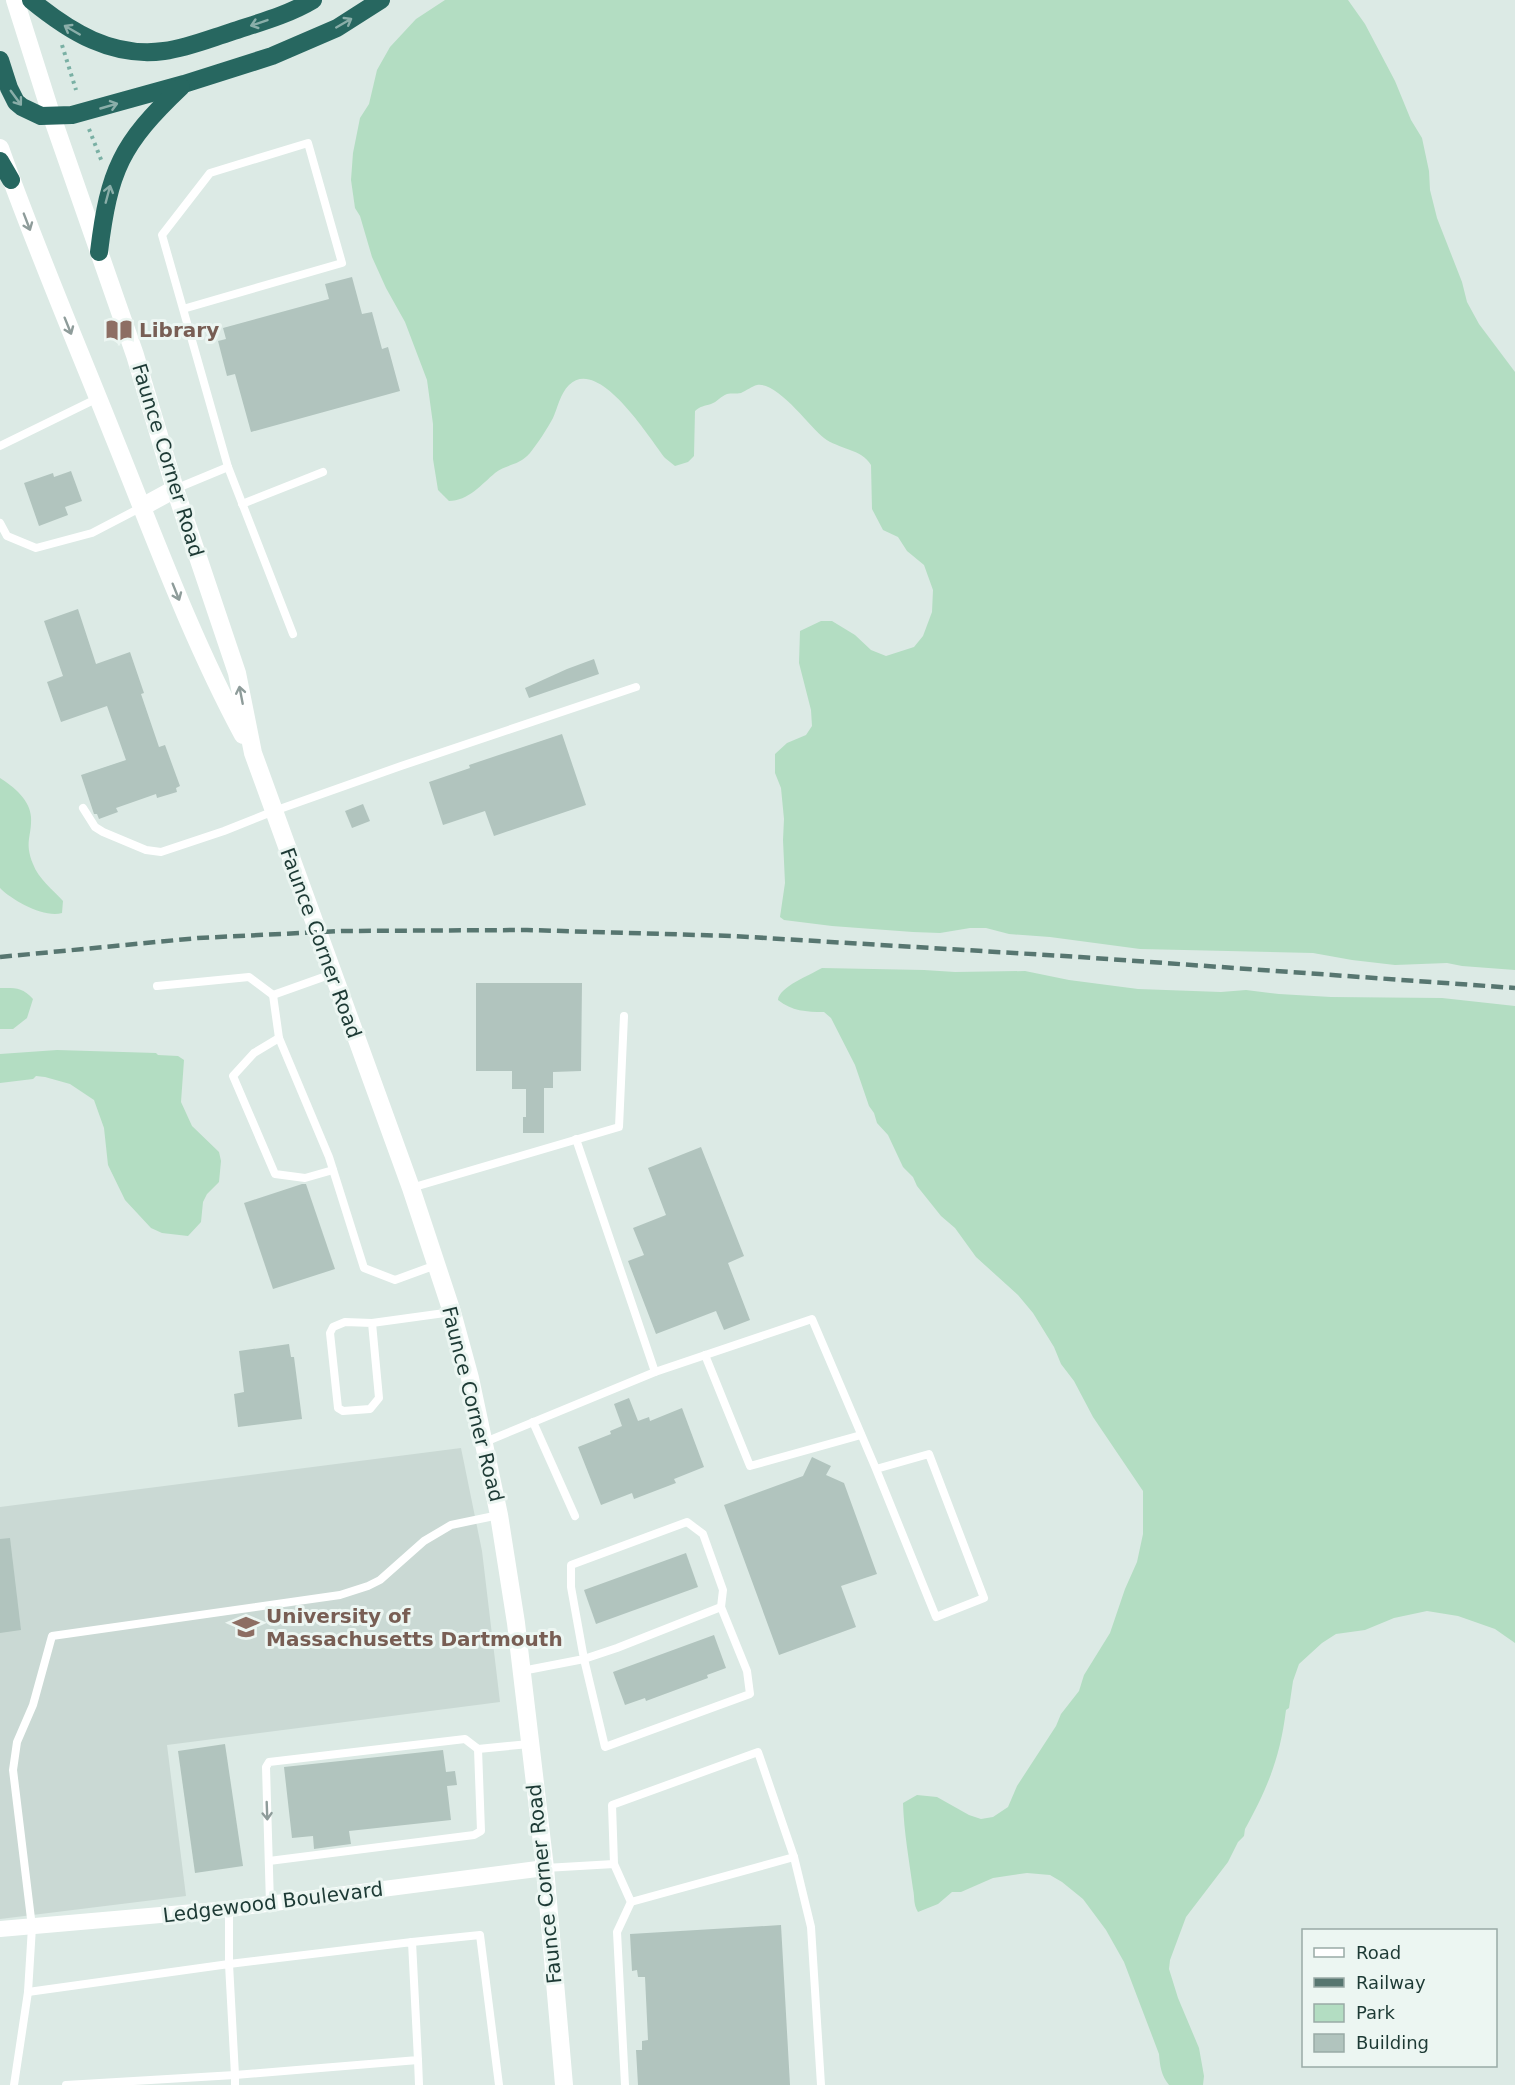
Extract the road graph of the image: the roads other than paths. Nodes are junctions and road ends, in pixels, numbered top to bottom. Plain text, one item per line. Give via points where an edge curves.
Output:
1 (15, 0) edge
2 (31, 0) edge
3 (313, 0) edge
4 (381, 0) edge
5 (0, 60) edge
6 (184, 84) junction
7 (52, 117) junction
8 (0, 148) edge
9 (0, 161) edge
10 (11, 180) junction
11 (99, 252) junction
12 (183, 309) junction
13 (98, 398) junction
14 (0, 446) edge
15 (228, 467) junction
16 (323, 472) dead end
17 (175, 489) junction
18 (243, 504) junction
19 (142, 507) junction
20 (0, 523) edge
21 (293, 634) dead end
22 (636, 687) dead end
23 (253, 753) junction
24 (82, 808) dead end
25 (274, 811) junction
26 (332, 974) junction
27 (157, 986) dead end
28 (273, 995) junction
29 (624, 1016) dead end
30 (279, 1038) junction
31 (576, 1139) junction
32 (333, 1170) junction
33 (411, 1188) junction
34 (436, 1265) junction
35 (452, 1312) junction
36 (372, 1323) junction
37 (705, 1355) junction
38 (655, 1372) junction
39 (533, 1422) junction
40 (861, 1435) junction
41 (485, 1442) junction
42 (876, 1469) junction
43 (500, 1515) junction
44 (575, 1516) dead end
45 (721, 1607) junction
46 (584, 1659) junction
47 (522, 1671) junction
48 (529, 1744) junction
49 (478, 1749) junction
50 (794, 1857) junction
51 (269, 1861) junction
52 (614, 1864) junction
53 (545, 1869) junction
54 (631, 1902) junction
55 (270, 1904) junction
56 (229, 1910) junction
57 (32, 1927) junction
58 (0, 1929) edge
59 (412, 1942) junction
60 (229, 1965) junction
61 (28, 1992) junction
62 (418, 2060) junction
63 (234, 2075) junction
64 (14, 2085) edge
65 (66, 2085) edge
66 (235, 2085) edge
67 (419, 2085) edge
68 (499, 2085) edge
69 (564, 2085) edge
70 (625, 2085) edge
71 (821, 2085) edge

1 - 7 main road, Faunce Corner Road
3 -> 2 highway via 226,33 181,47 146,52 93,41 69,29
6 -> 4 highway via 304,43
5 -> 7 highway via 16,102 31,112
7 -> 6 highway via 84,113
11 -> 6 highway via 108,191 121,158 142,127
7 - 11 main road, Faunce Corner Road
8 - 10 main road, Faunce Corner Road
9 - 10 highway
10 -> 13 main road, Faunce Corner Road
11 - 17 main road, Faunce Corner Road
12 - 12 lane via 162,235 210,173 308,143 342,263
12 - 15 lane
13 - 14 lane
13 - 19 main road, Faunce Corner Road
15 - 17 lane
15 - 18 lane
16 - 18 lane
17 - 19 main road
23 -> 17 main road, Faunce Corner Road via 237,673
18 - 21 lane
19 - 20 lane via 92,534 36,548 7,536
19 -> 23 main road, Faunce Corner Road via 214,682
22 - 25 lane
23 - 25 main road, Faunce Corner Road
24 - 25 lane via 94,827 154,852
25 - 26 main road, Faunce Corner Road
26 - 28 lane
26 - 33 main road, Faunce Corner Road
27 - 28 lane via 249,977
28 - 30 lane
29 - 31 lane via 619,1126
30 - 32 lane
30 - 32 lane via 254,1053 233,1076 275,1174 305,1178
31 - 33 lane
31 - 38 lane
32 - 34 lane via 364,1268 395,1280
33 - 34 main road, Faunce Corner Road
34 - 35 main road, Faunce Corner Road
35 - 36 lane
35 - 41 main road, Faunce Corner Road
36 - 36 lane via 345,1322 333,1327 330,1333 338,1408 343,1411 370,1409 379,1398
37 - 38 lane
37 - 40 lane via 750,1466
37 - 40 lane via 812,1319
38 - 39 lane
39 - 41 lane
39 - 44 lane
40 - 42 lane
41 - 43 main road, Faunce Corner Road
42 - 42 lane via 929,1454 984,1598 936,1617
43 - 47 main road, Faunce Corner Road
43 - 57 lane via 451,1525 412,1551 380,1580 340,1595 52,1636 33,1705 17,1742 13,1770
45 - 46 lane
45 - 46 lane via 723,1590 703,1534 687,1522 571,1565 571,1587
45 - 46 lane via 747,1671 750,1694 606,1748
46 - 47 lane
47 - 48 main road, Faunce Corner Road
48 - 49 lane
48 - 53 main road, Faunce Corner Road
49 - 51 lane via 481,1831 474,1835
49 -> 51 lane via 465,1739 269,1762
50 - 52 lane via 758,1752 612,1805
50 - 54 lane
50 - 71 lane via 811,1927
51 - 55 lane
52 - 53 lane
52 - 54 lane
53 - 55 street, Ledgewood Boulevard
53 - 69 main road, Faunce Corner Road
54 - 70 lane via 617,1932
55 - 56 street, Ledgewood Boulevard
56 - 57 street, Ledgewood Boulevard
56 - 60 lane
57 - 58 street, Ledgewood Boulevard
57 - 61 lane
59 - 60 lane
59 - 62 lane
59 - 68 lane via 480,1935
60 - 61 lane
60 - 63 lane
61 - 64 lane
62 - 63 lane
62 - 67 lane
63 - 65 lane
63 - 66 lane

